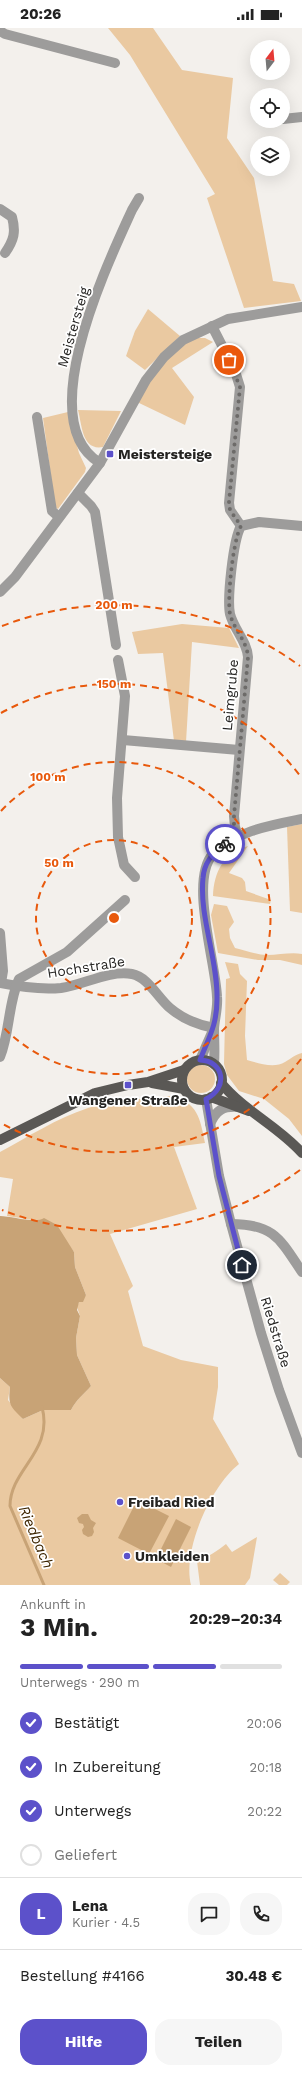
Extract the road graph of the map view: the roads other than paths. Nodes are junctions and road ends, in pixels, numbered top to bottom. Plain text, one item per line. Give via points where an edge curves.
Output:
1 (0, 31) edge
2 (115, 63) dead end
3 (302, 117) edge
4 (290, 118) edge
5 (139, 198) dead end
6 (0, 209) edge
7 (6, 253) dead end
8 (302, 307) edge
9 (212, 326) junction
10 (37, 417) dead end
11 (100, 463) junction
12 (78, 494) junction
13 (59, 517) junction
14 (241, 526) junction
15 (302, 526) edge
16 (0, 592) edge
17 (116, 646) dead end
18 (118, 660) dead end
19 (123, 740) junction
20 (239, 750) junction
21 (302, 819) edge
22 (238, 837) junction
23 (135, 877) dead end
24 (125, 900) dead end
25 (0, 934) edge
26 (0, 983) edge
27 (16, 986) junction
28 (214, 1028) junction
29 (0, 1057) edge
30 (200, 1060) junction
31 (214, 1064) junction
32 (184, 1070) junction
33 (148, 1082) junction
34 (221, 1083) junction
35 (184, 1089) junction
36 (208, 1098) junction
37 (238, 1107) junction
38 (252, 1112) junction
39 (210, 1124) junction
40 (0, 1140) edge
41 (302, 1153) edge
42 (231, 1224) junction
43 (302, 1272) edge
44 (300, 1443) edge
45 (302, 1453) edge

1 - 2 street
3 - 4 street
5 - 11 street, Meistersteig via 97,293 83,334 74,375 72,408 81,444 88,455
6 - 7 street via 12,217 15,228 13,242
8 - 9 street via 246,315
9 - 11 street via 183,340 164,357 146,380
9 - 14 street via 240,387 229,502 230,510
10 - 13 street via 52,511
11 - 12 street
12 - 13 street
12 - 17 street via 95,512
13 - 16 street via 15,577
14 - 15 street via 259,522
14 - 20 street, Leimgrube via 236,538 229,601 230,614 246,646 248,657
18 - 19 street via 125,696
19 - 20 street
19 - 23 street via 117,798 118,837 124,865
20 - 22 street, Leimgrube via 234,816 234,827
21 - 22 street
22 - 28 street via 212,855 203,878 217,997
24 - 27 street, Hochstraße via 66,952 19,979
25 - 26 street
26 - 27 street, Hochstraße
27 - 28 street, Hochstraße via 60,988 95,978 134,974 179,1014 202,1026
27 - 29 street
28 - 30 street
28 - 31 street
30 - 31 main road
30 - 32 main road via 190,1063
31 - 34 main road via 220,1074
32 - 33 main road
32 - 35 main road
33 - 35 main road
33 - 40 main road via 95,1093
34 - 36 main road via 217,1091
34 - 38 main road
35 - 36 main road via 192,1097
36 - 37 main road
36 - 39 street, Riedstraße
37 - 38 main road
37 - 39 street via 222,1108 215,1113
38 - 41 main road via 276,1129
39 - 42 street, Riedstraße
42 - 43 street via 250,1225 272,1232
42 - 44 street, Riedstraße via 261,1333
44 - 45 street, Riedstraße

